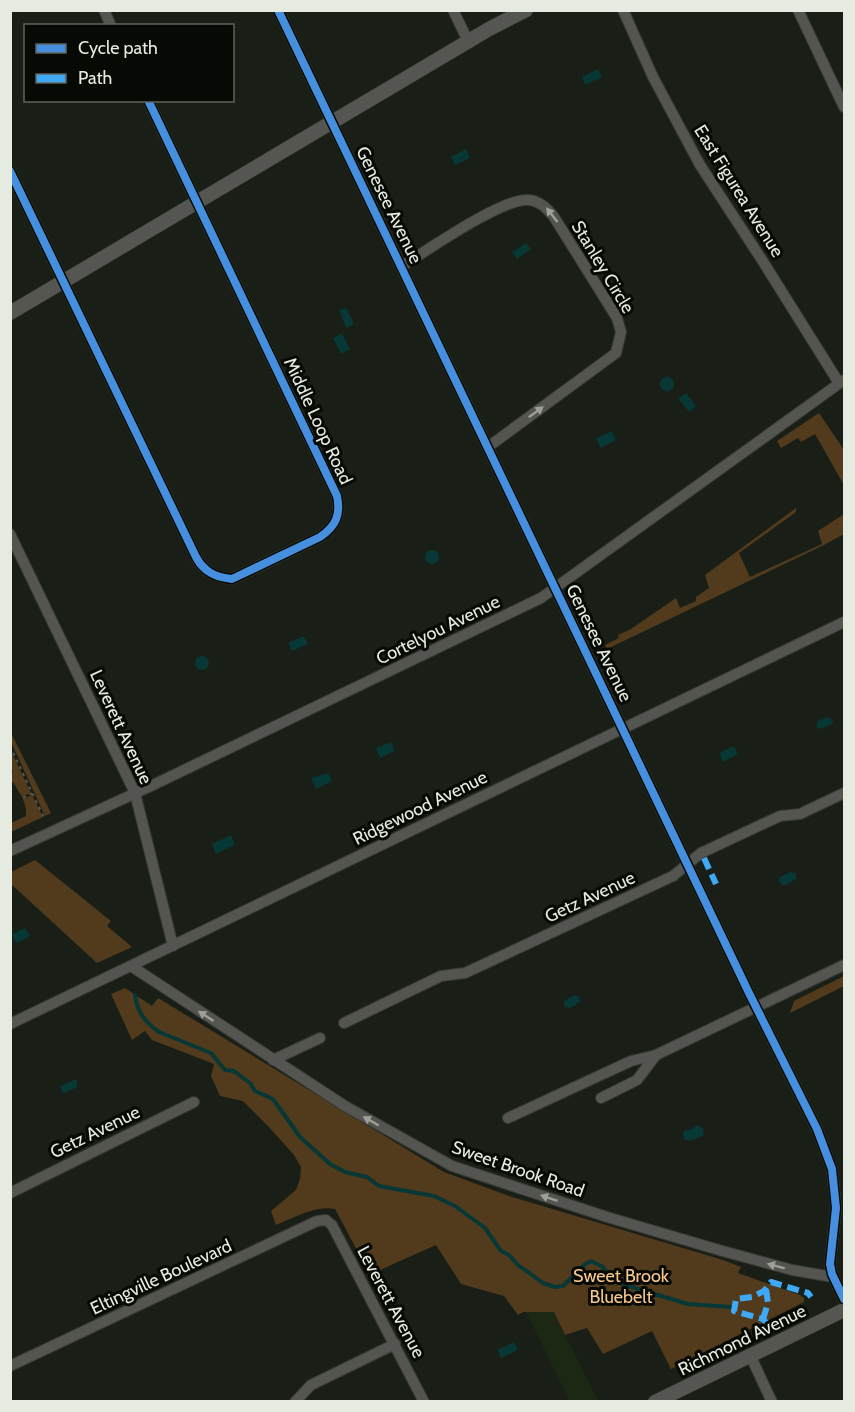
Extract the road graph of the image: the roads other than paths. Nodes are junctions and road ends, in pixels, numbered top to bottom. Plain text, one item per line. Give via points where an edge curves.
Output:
1 (104, 10) edge
2 (279, 10) edge
3 (453, 10) edge
4 (526, 10) edge
5 (623, 10) edge
6 (798, 10) edge
7 (110, 24) edge
8 (469, 43) junction
9 (149, 102) edge
10 (844, 107) edge
11 (333, 123) junction
12 (10, 171) edge
13 (197, 203) junction
14 (402, 266) junction
15 (64, 282) junction
16 (10, 314) edge
17 (842, 382) edge
18 (488, 447) junction
19 (10, 534) edge
20 (555, 587) junction
21 (844, 622) edge
22 (623, 729) junction
23 (135, 793) junction
24 (844, 793) edge
25 (10, 851) edge
26 (687, 864) junction
27 (173, 946) junction
28 (844, 965) edge
29 (130, 966) junction
30 (756, 1008) junction
31 (345, 1023) dead end
32 (10, 1024) edge
33 (320, 1038) dead end
34 (656, 1055) junction
35 (273, 1060) junction
36 (601, 1098) dead end
37 (194, 1102) dead end
38 (508, 1118) dead end
39 (10, 1192) edge
40 (326, 1220) joint
41 (833, 1277) junction
42 (844, 1299) edge
43 (844, 1310) edge
44 (395, 1344) junction
45 (750, 1355) junction
46 (10, 1366) edge
47 (295, 1401) edge
48 (424, 1401) edge
49 (655, 1401) edge
50 (772, 1401) edge

1 - 7 street
2 - 11 street, Genesee Avenue
3 - 8 street
4 - 8 street
5 - 17 street, East Figurea Avenue via 700,165
6 - 10 street
8 - 11 street
9 - 13 street, Middle Loop Road
11 - 13 street
11 - 14 street, Genesee Avenue
12 - 15 street, Middle Loop Road
13 - 15 street
13 - 15 street, Middle Loop Road via 337,496 336,522 320,537 232,579 205,569
14 - 18 street, Genesee Avenue
18 -> 14 street, Stanley Circle via 616,353 621,332 616,318 554,217 547,208 529,200 502,205
15 - 16 street
17 - 20 street, Cortelyou Avenue
18 - 20 street, Genesee Avenue
19 - 23 street, Leverett Avenue
20 - 22 street, Genesee Avenue
20 - 23 street, Cortelyou Avenue via 534,602
21 - 22 street, Ridgewood Avenue
22 - 26 street, Genesee Avenue
22 - 27 street, Ridgewood Avenue
23 - 25 street, Cortelyou Avenue
23 - 27 street, Leverett Avenue
24 - 26 street, Getz Avenue via 800,814 780,816
26 - 30 street, Genesee Avenue
26 - 31 street, Getz Avenue via 673,876 465,973 441,976
27 - 29 street, Ridgewood Avenue
28 - 30 street
29 - 32 street, Ridgewood Avenue
35 -> 29 street, Sweet Brook Road
30 - 34 street
30 - 41 street, Genesee Avenue via 818,1129 832,1169 836,1208 830,1264
33 - 35 street
34 - 36 street via 637,1080
34 - 38 street via 631,1061
41 -> 35 street, Sweet Brook Road via 719,1250 452,1166
37 - 39 street, Getz Avenue
40 - 44 street, Leverett Avenue
40 - 46 street, Eltingville Boulevard via 316,1221
41 - 42 street, Genesee Avenue
43 - 45 street, Richmond Avenue
44 - 47 street via 311,1385
44 - 48 street, Leverett Avenue
45 - 49 street, Richmond Avenue
45 - 50 street

